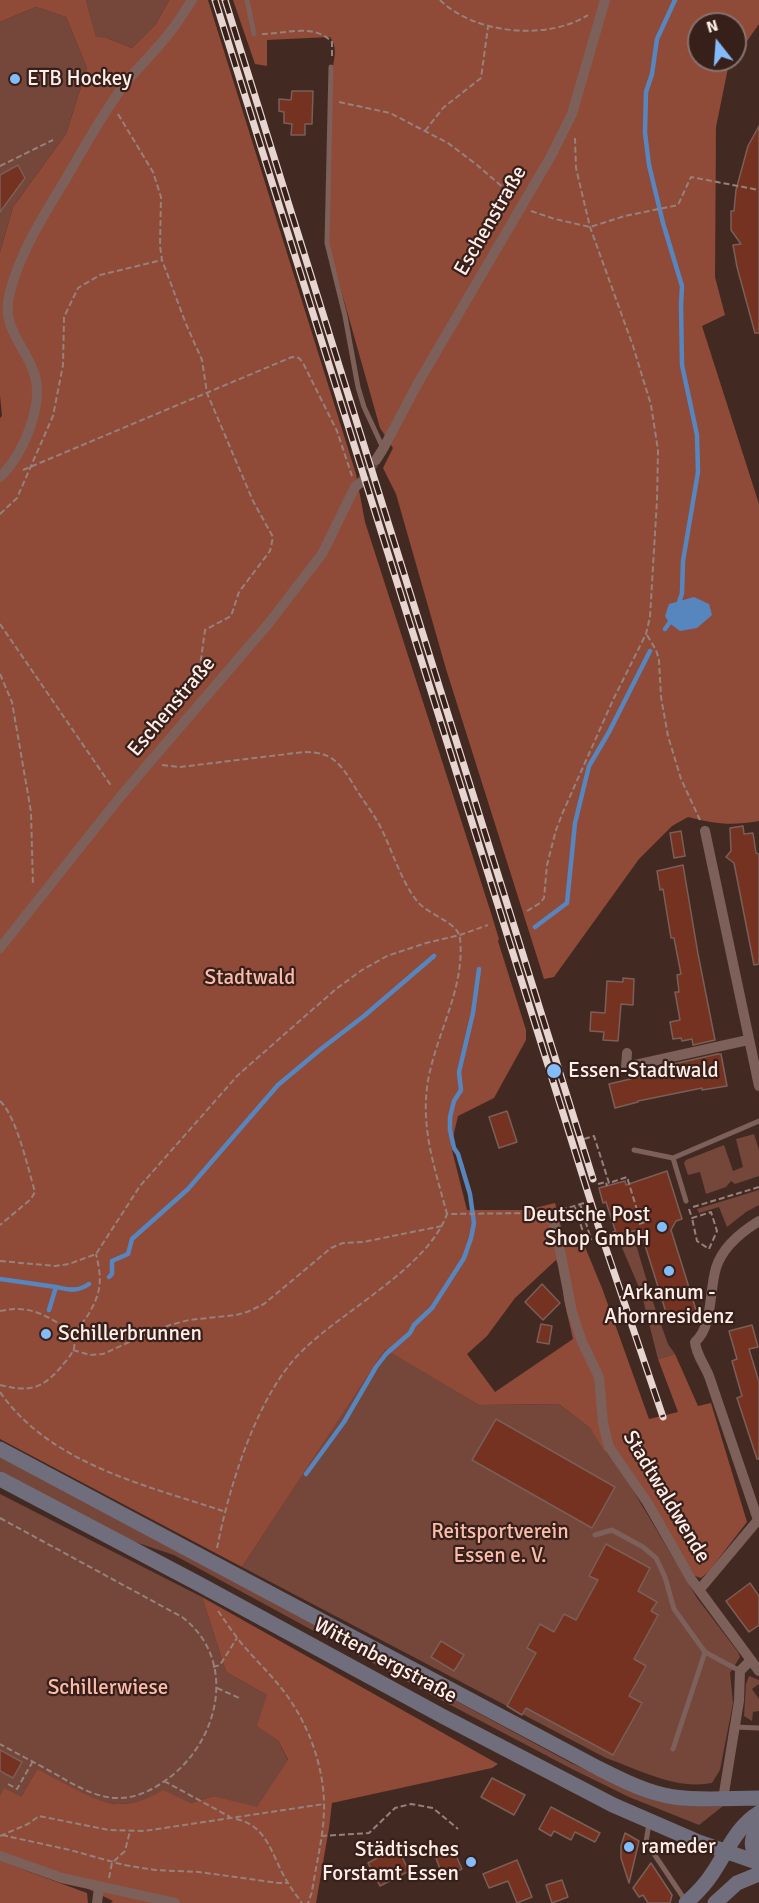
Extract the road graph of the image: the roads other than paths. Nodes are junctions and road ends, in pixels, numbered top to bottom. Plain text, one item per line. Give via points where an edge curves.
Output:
1 (192, 0) edge
2 (247, 0) edge
3 (604, 3) edge
4 (255, 34) road end
5 (331, 67) road end
6 (383, 449) junction
7 (376, 460) tunnel mouth
8 (1, 476) edge
9 (357, 485) tunnel mouth
10 (705, 831) road end
11 (0, 948) edge
12 (748, 1040) junction
13 (627, 1053) dead end
14 (757, 1068) edge
15 (759, 1086) edge
16 (759, 1121) edge
17 (634, 1150) dead end
18 (673, 1158) junction
19 (686, 1200) dead end
20 (551, 1213) road end
21 (759, 1221) edge
22 (0, 1449) edge
23 (0, 1479) edge
24 (595, 1535) dead end
25 (700, 1589) junction
26 (705, 1652) junction
27 (751, 1660) junction
28 (740, 1671) junction
29 (759, 1671) edge
30 (734, 1727) junction
31 (759, 1728) edge
32 (673, 1749) dead end
33 (759, 1798) edge
34 (723, 1799) junction
35 (759, 1813) edge
36 (649, 1821) junction
37 (759, 1827) edge
38 (724, 1853) junction
39 (0, 1856) edge
40 (759, 1862) edge
41 (759, 1874) edge
42 (103, 1888) junction
43 (697, 1896) edge
44 (97, 1903) edge
45 (175, 1903) edge
46 (686, 1903) edge
47 (715, 1903) edge

1 - 8 street via 111,103 20,264 9,294 9,321 35,374 36,399 23,444
2 - 4 lane
3 - 6 street, Eschenstraße via 572,114 540,178
5 - 6 lane via 327,243 358,387
6 - 7 street, Eschenstraße
9 - 11 street, Eschenstraße via 322,554 269,623 120,797
10 - 12 street
12 - 13 street via 626,1067
12 - 14 street
14 - 15 street
16 - 18 lane
17 - 18 lane
18 - 19 lane
20 - 25 street, Stadtwaldwende via 572,1312 598,1377 609,1447
21 - 25 street, Stadtwaldwende via 735,1239 720,1259 706,1329 695,1342 758,1520
22 - 34 main road, Wittenbergstraße via 635,1786 672,1797
23 - 36 main road, Wittenbergstraße via 444,1717
24 - 26 lane via 612,1530 656,1558 674,1609
25 - 27 street, Stadtwaldwende
26 - 28 lane
26 - 32 lane
27 - 28 street
27 - 29 street, Stadtwaldwende
28 - 30 street
30 - 31 lane
30 - 34 street
33 - 34 main road, Wittenbergstraße
35 - 38 main road via 750,1818
36 - 38 main road, Wittenbergstraße
36 - 46 lane via 646,1842
37 - 40 main road via 751,1845
38 - 40 main road, Wittenbergstraße
38 - 43 main road
39 - 42 street
41 - 47 main road via 737,1883
42 - 44 street
42 - 45 street
43 - 46 main road

